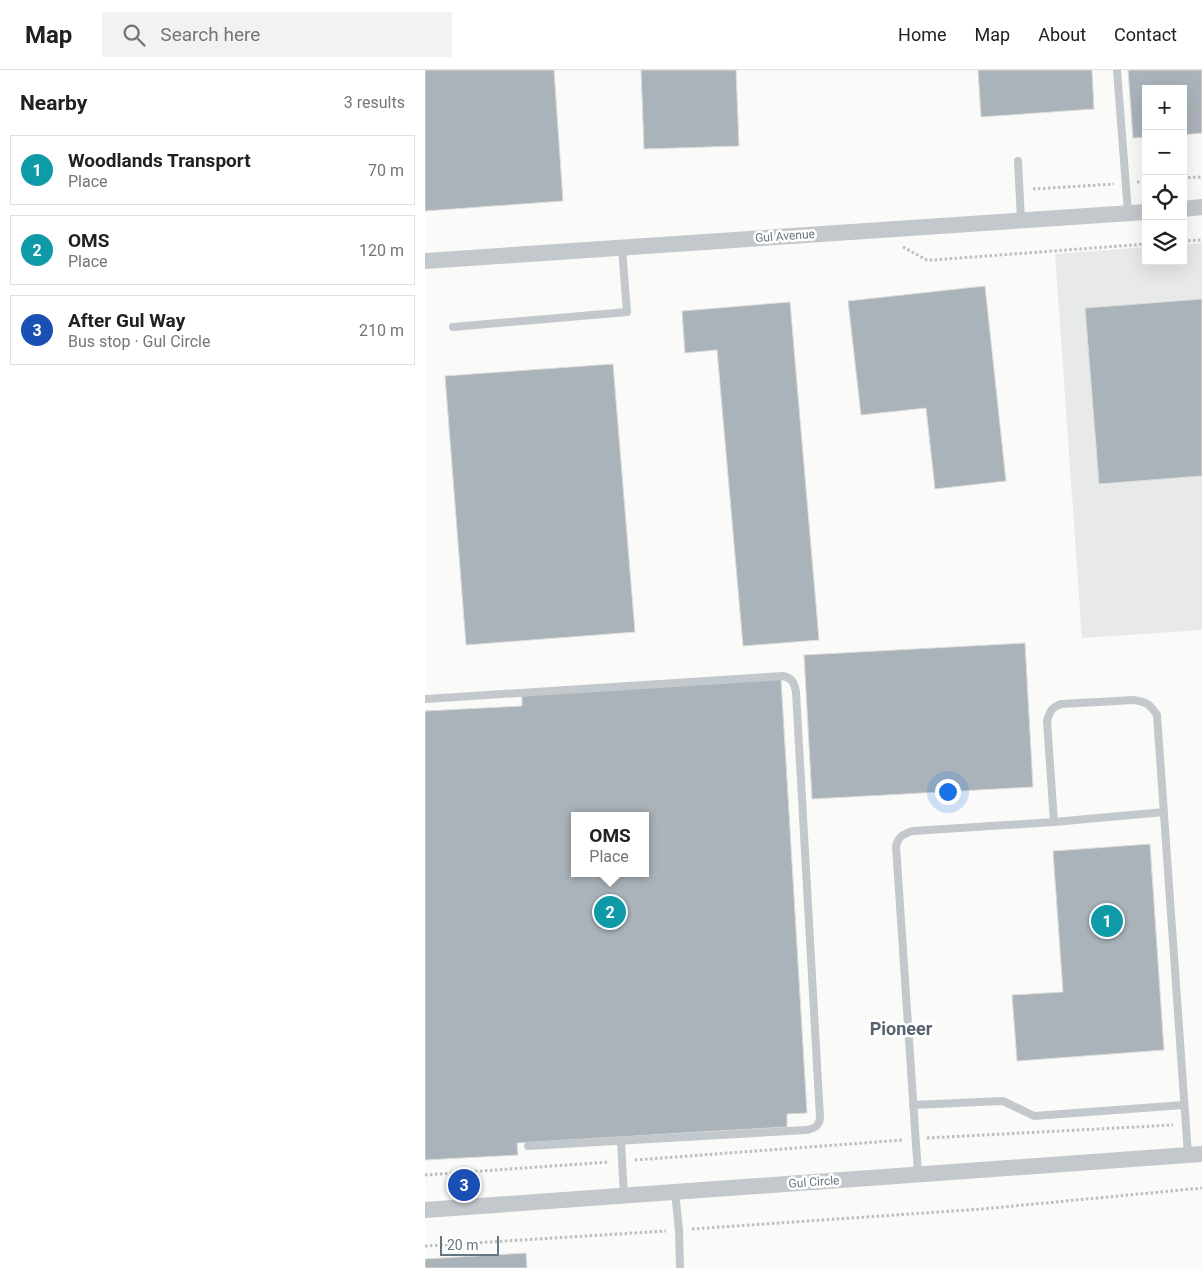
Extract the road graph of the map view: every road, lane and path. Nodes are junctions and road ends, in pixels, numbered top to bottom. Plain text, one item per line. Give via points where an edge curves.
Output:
1 (1117, 70) edge
2 (1018, 160) dead end
3 (1202, 176) edge
4 (1187, 178) edge
5 (1142, 181) edge
6 (1125, 183) junction
7 (1019, 190) junction
8 (1202, 207) edge
9 (1187, 209) edge
10 (1142, 212) edge
11 (1127, 213) junction
12 (1021, 220) junction
13 (1202, 240) edge
14 (1187, 241) edge
15 (1142, 244) edge
16 (899, 245) dead end
17 (622, 248) junction
18 (425, 261) edge
19 (453, 327) dead end
20 (425, 699) edge
21 (1164, 812) junction
22 (1054, 822) junction
23 (913, 1105) junction
24 (1184, 1105) junction
25 (1186, 1124) junction
26 (915, 1139) junction
27 (621, 1141) junction
28 (528, 1146) dead end
29 (1195, 1154) edge
30 (622, 1161) junction
31 (425, 1174) edge
32 (918, 1174) junction
33 (1202, 1188) edge
34 (675, 1192) junction
35 (624, 1196) junction
36 (425, 1210) edge
37 (679, 1230) junction
38 (425, 1246) edge
39 (680, 1268) edge

1 - 6 lane
2 - 7 lane
3 - 4 path
5 - 6 path
6 - 7 path
6 - 11 lane
7 - 12 lane
8 - 9 street
10 - 11 street, Gul Avenue
11 - 12 street, Gul Avenue
12 - 17 street, Gul Avenue
13 - 14 path
15 - 16 path via 933,260
17 - 18 street, Gul Avenue
17 - 19 lane via 627,312
20 - 27 lane via 783,676 791,678 795,684 819,1123 807,1130
21 - 22 lane
21 - 22 lane via 1157,715 1152,707 1134,700 1061,704 1049,712 1047,721
21 - 24 lane
22 - 23 lane via 913,831 899,838 896,846
23 - 24 lane via 1003,1102 1034,1116
23 - 26 lane
24 - 25 lane
25 - 26 path
25 - 29 lane
26 - 30 path
26 - 32 lane
27 - 28 lane
27 - 30 lane
29 - 32 street, Gul Circle
30 - 31 path
30 - 35 lane
32 - 34 street, Gul Circle
33 - 37 path via 982,1209
34 - 35 street, Gul Circle
34 - 37 lane
35 - 36 street, Gul Circle
37 - 38 path
37 - 39 lane

